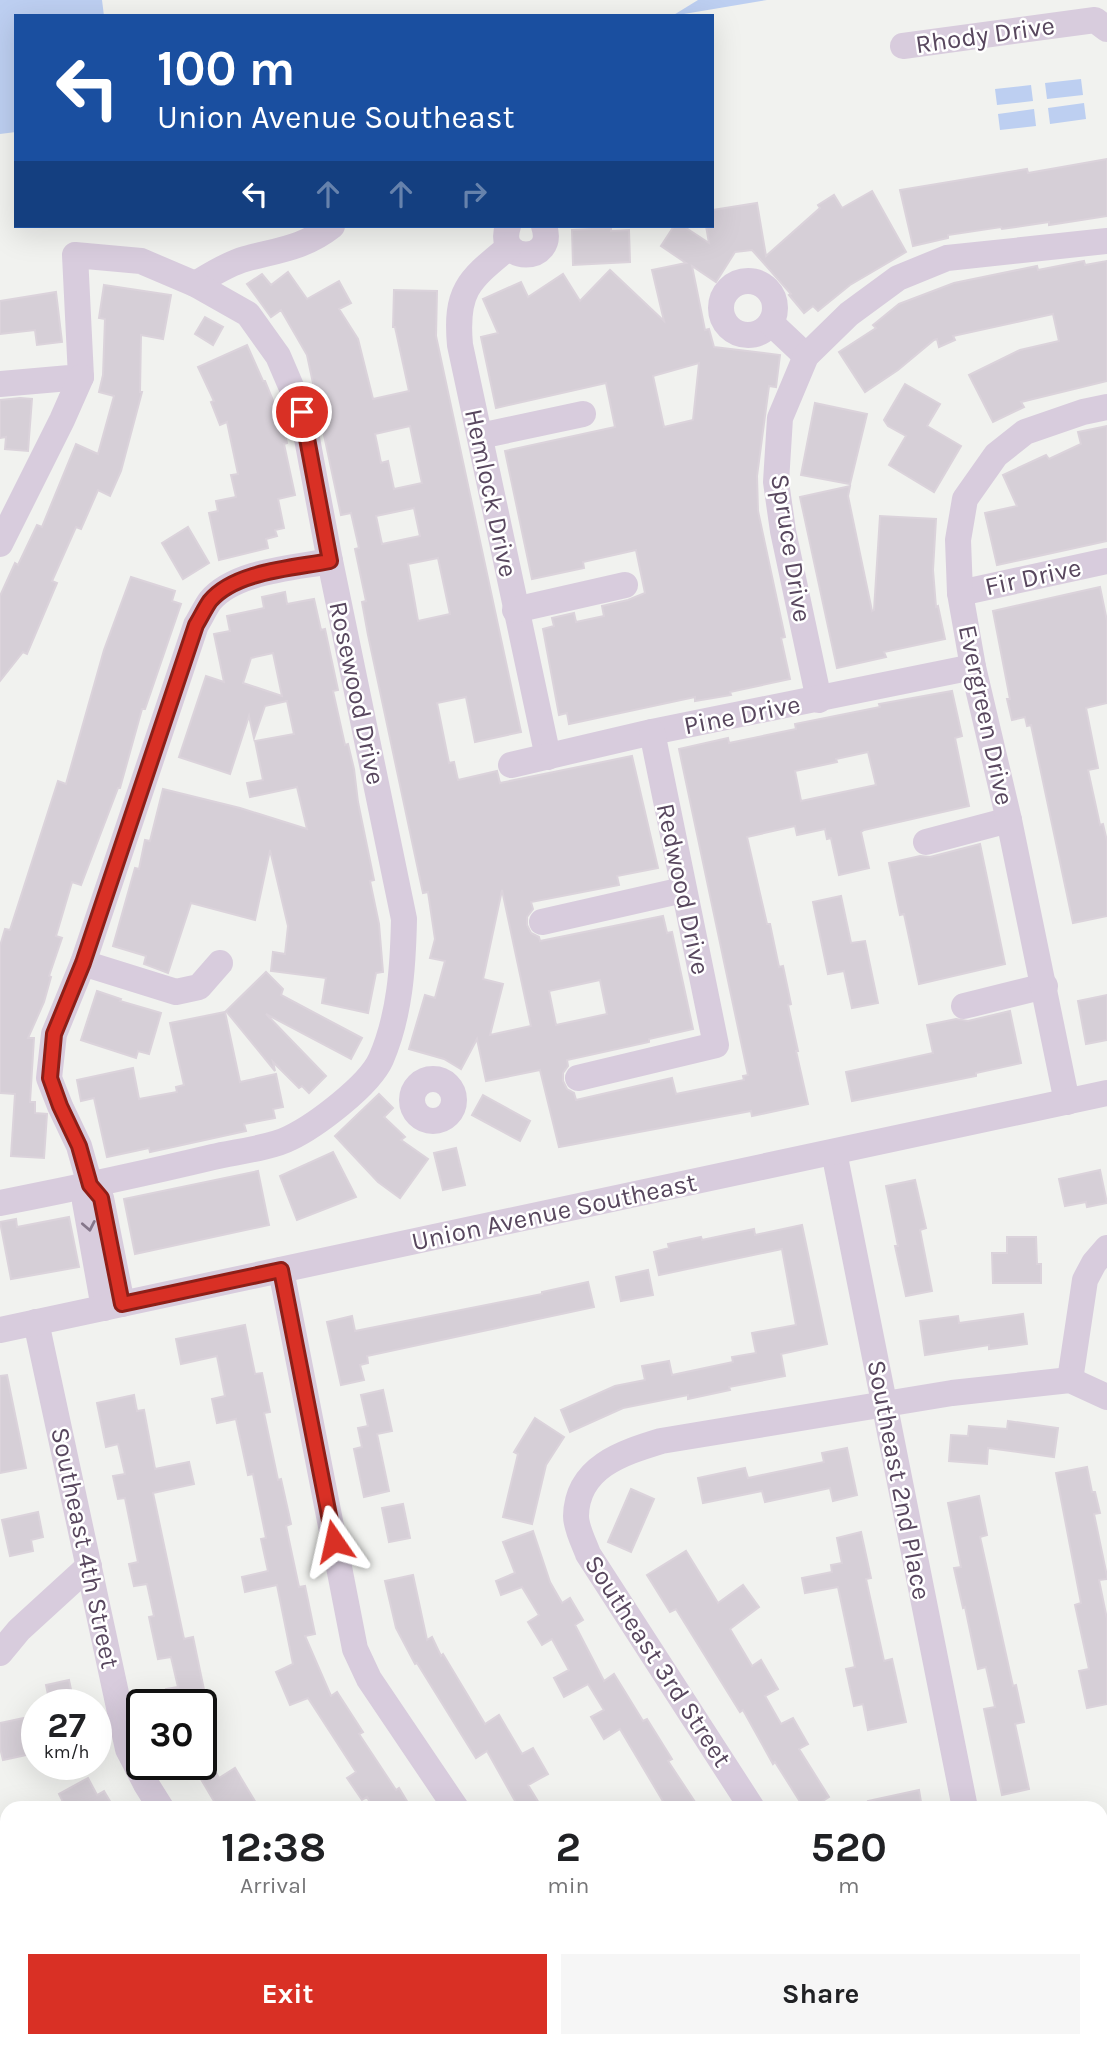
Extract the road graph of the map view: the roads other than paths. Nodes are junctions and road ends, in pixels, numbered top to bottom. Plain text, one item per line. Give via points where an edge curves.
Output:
1 (1107, 29) edge
2 (903, 46) dead end
3 (329, 228) edge
4 (544, 228) edge
5 (508, 236) edge
6 (1107, 241) edge
7 (195, 284) junction
8 (771, 323) dead end
9 (806, 356) junction
10 (81, 377) junction
11 (0, 384) edge
12 (1107, 407) edge
13 (583, 414) dead end
14 (480, 436) junction
15 (0, 544) edge
16 (330, 561) junction
17 (1107, 561) edge
18 (625, 585) dead end
19 (960, 593) junction
20 (515, 610) junction
21 (973, 667) junction
22 (818, 700) junction
23 (652, 732) junction
24 (548, 757) junction
25 (511, 765) dead end
26 (1009, 820) junction
27 (926, 842) dead end
28 (683, 890) junction
29 (542, 922) dead end
30 (83, 963) junction
31 (220, 963) dead end
32 (1045, 986) junction
33 (964, 1006) dead end
34 (380, 1062) junction
35 (578, 1078) dead end
36 (415, 1090) dead end
37 (1107, 1093) edge
38 (1067, 1102) junction
39 (834, 1152) junction
40 (90, 1185) junction
41 (0, 1203) edge
42 (1107, 1248) edge
43 (281, 1270) junction
44 (113, 1306) junction
45 (36, 1322) junction
46 (0, 1330) edge
47 (1070, 1380) junction
48 (1107, 1397) edge
49 (883, 1403) junction
50 (89, 1566) junction
51 (0, 1653) edge
52 (156, 1801) edge
53 (451, 1801) edge
54 (747, 1801) edge
55 (964, 1801) edge

1 - 2 street, Rhody Drive via 1095,20
3 - 7 street via 276,253 231,263
4 - 5 street via 544,244 534,253 520,255
5 - 14 street, Hemlock Drive via 471,281 462,296 458,319
6 - 9 street, Spruce Drive via 947,258 898,278 849,314
7 - 10 street, Rosewood Drive via 141,261 75,255
7 - 16 street, Rosewood Drive via 248,314 278,356 302,412
8 - 9 street
9 - 22 street, Spruce Drive via 780,418 776,482
10 - 11 street
10 - 15 street
12 - 19 street, Evergreen Drive via 1025,432 996,455 965,499 958,540
13 - 14 street
14 - 20 street, Hemlock Drive
16 - 30 street via 230,584 211,601 196,625
16 - 34 street, Rosewood Drive via 404,919 403,971
17 - 19 street, Fir Drive
18 - 20 street
19 - 21 street, Evergreen Drive
20 - 24 street, Hemlock Drive
21 - 22 street, Pine Drive
21 - 26 street, Evergreen Drive
22 - 23 street, Pine Drive
23 - 24 street, Pine Drive
23 - 28 street, Redwood Drive
24 - 25 street, Pine Drive
26 - 27 street
26 - 32 street, Evergreen Drive
28 - 29 street
28 - 35 street, Redwood Drive via 716,1045
30 - 31 street via 176,992 199,986
30 - 40 street via 54,1034 50,1078
32 - 33 street
32 - 38 street, Evergreen Drive
34 - 36 street
34 - 40 street via 333,1110 287,1140
37 - 38 street, Union Avenue Southeast
38 - 39 street, Union Avenue Southeast
39 - 43 street, Union Avenue Southeast
39 - 49 street, Southeast 2nd Place
40 - 41 street
40 - 44 street via 101,1198
42 - 47 street via 1085,1280
43 - 44 street, Union Avenue Southeast
43 - 53 street via 355,1649 369,1679
44 - 45 street, Union Avenue Southeast
45 - 46 street, Union Avenue Southeast
45 - 50 street, Southeast 4th Street
47 - 48 street
47 - 49 street
49 - 54 street, Southeast 3rd Street via 661,1441 620,1454 595,1472 580,1494 576,1518 588,1554
49 - 55 street, Southeast 2nd Place
50 - 51 street
50 - 52 street, Southeast 4th Street via 128,1749

